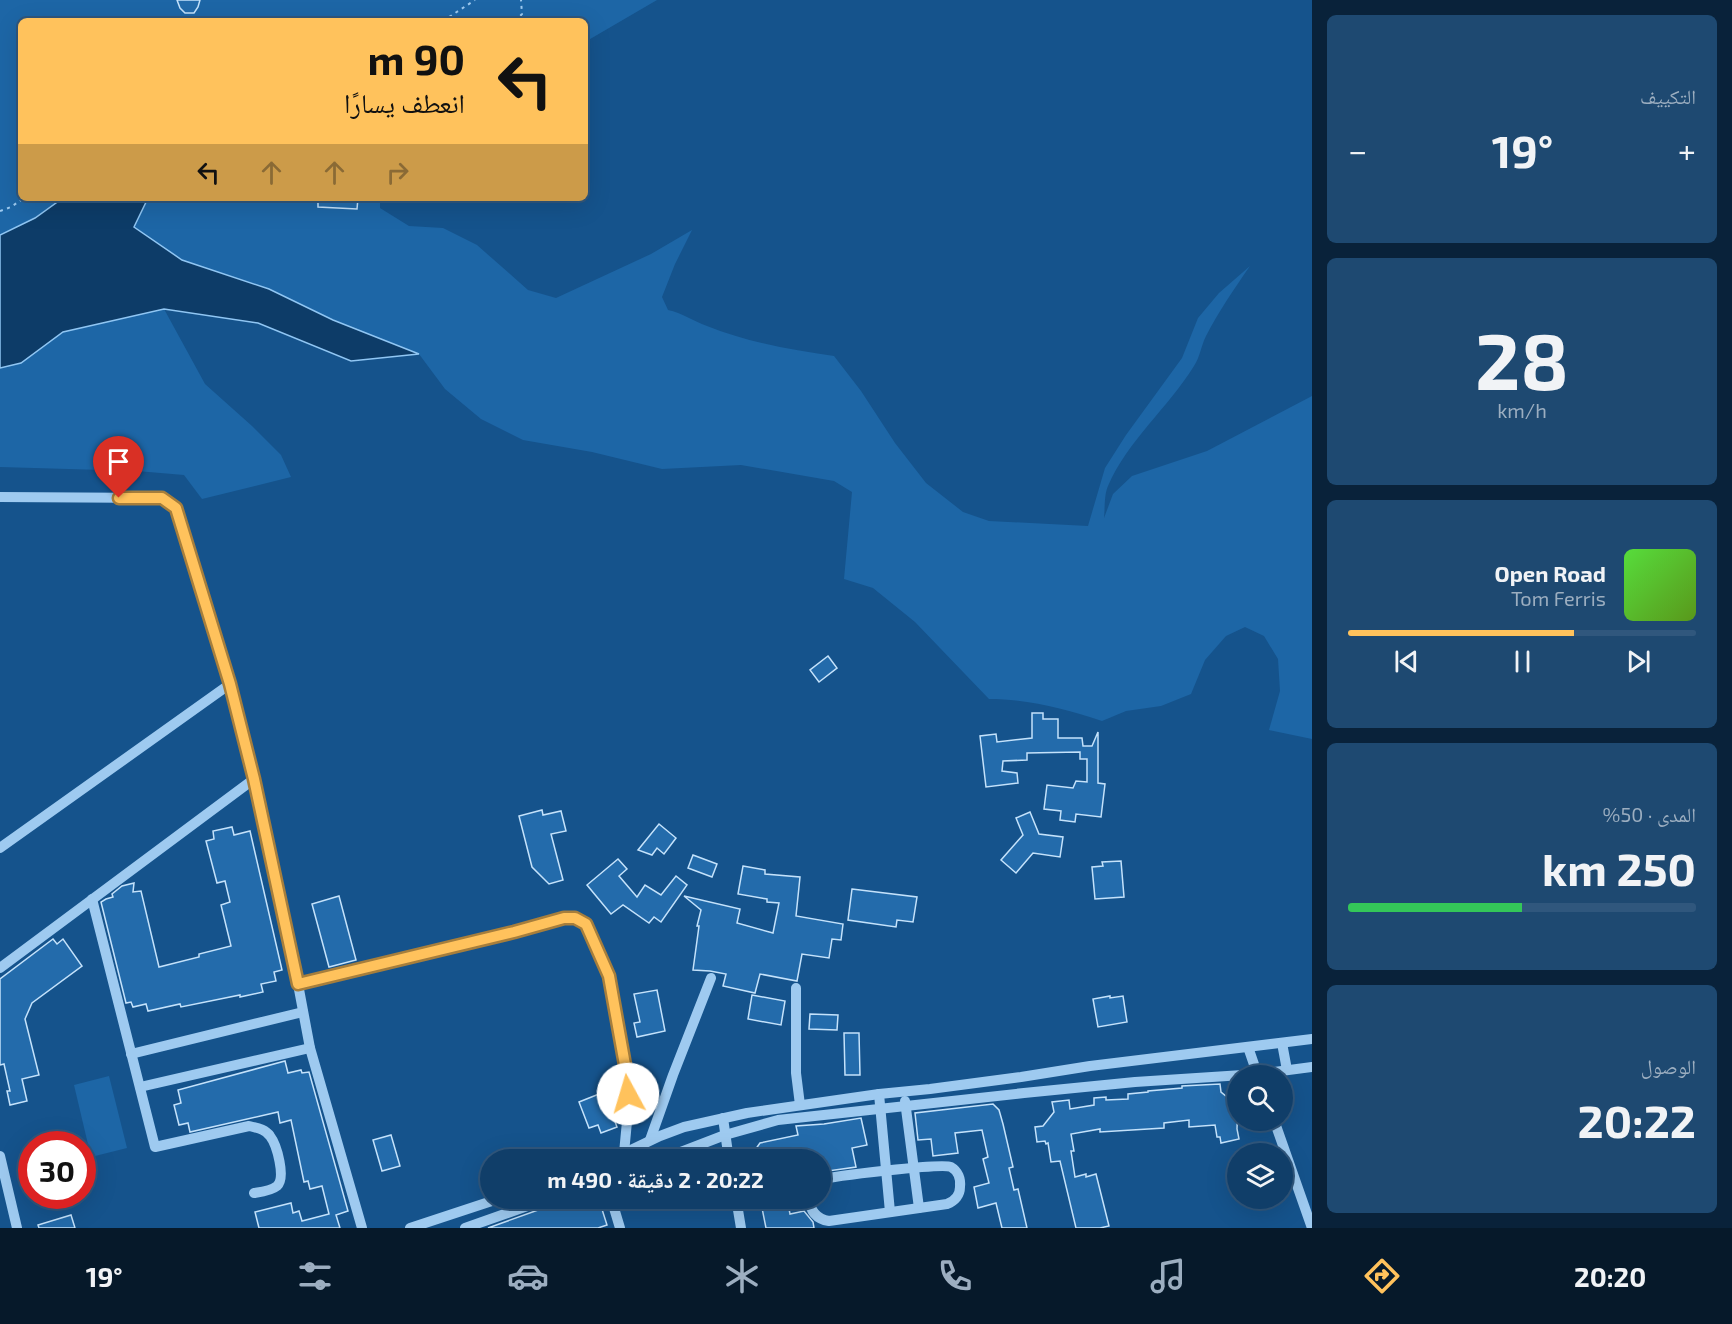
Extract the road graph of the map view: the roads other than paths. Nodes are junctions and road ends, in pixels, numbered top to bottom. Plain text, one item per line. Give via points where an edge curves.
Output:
1 (0, 497) edge
2 (230, 684) junction
3 (254, 779) junction
4 (0, 848) edge
5 (92, 899) junction
6 (0, 968) edge
7 (711, 978) dead end
8 (298, 984) junction
9 (796, 988) dead end
10 (303, 1012) junction
11 (1312, 1039) edge
12 (1282, 1043) junction
13 (1248, 1047) junction
14 (310, 1048) junction
15 (131, 1054) junction
16 (1254, 1065) edge
17 (1286, 1065) edge
18 (1312, 1067) edge
19 (1293, 1069) edge
20 (1227, 1077) edge
21 (140, 1087) junction
22 (904, 1092) junction
23 (879, 1094) junction
24 (800, 1105) junction
25 (906, 1107) junction
26 (880, 1109) junction
27 (723, 1118) junction
28 (1278, 1131) edge
29 (725, 1135) junction
30 (650, 1140) junction
31 (624, 1149) edge
32 (632, 1149) edge
33 (689, 1149) edge
34 (727, 1149) edge
35 (0, 1156) edge
36 (914, 1168) junction
37 (886, 1171) junction
38 (831, 1178) edge
39 (254, 1193) dead end
40 (480, 1205) edge
41 (919, 1208) junction
42 (519, 1209) edge
43 (614, 1209) edge
44 (738, 1209) edge
45 (811, 1209) edge
46 (890, 1212) junction
47 (17, 1228) edge
48 (363, 1228) edge
49 (410, 1228) edge
50 (465, 1228) edge
51 (620, 1228) edge
52 (741, 1228) edge
53 (1312, 1228) edge

1 - 2 street via 162,498 176,508
2 - 3 street
2 - 4 street
3 - 5 street
3 - 8 street
5 - 6 street
5 - 15 street
7 - 30 street
8 - 10 street
8 - 31 street via 575,918 586,924 609,976 627,1076
9 - 24 street
10 - 14 street
10 - 15 street
11 - 12 street
12 - 13 street
12 - 17 street
13 - 16 street
13 - 22 street
14 - 21 street
14 - 48 street
15 - 21 street
18 - 19 street
20 - 25 street via 1135,1082
21 - 39 street via 155,1147 249,1126 269,1135 281,1180 277,1186
22 - 23 street
22 - 25 street
23 - 24 street
23 - 26 street
24 - 27 street
25 - 26 street
25 - 36 street
26 - 29 street via 778,1120
26 - 37 street
27 - 29 street
27 - 30 street
28 - 53 street
29 - 33 street
29 - 34 street
30 - 32 street
35 - 47 street
36 - 37 street
36 - 41 street
36 - 41 street via 944,1165 954,1169 960,1179 961,1190 952,1202
37 - 38 street
37 - 46 street
40 - 49 street
41 - 46 street
42 - 50 street
43 - 51 street
44 - 52 street
45 - 46 street via 822,1220 829,1221

